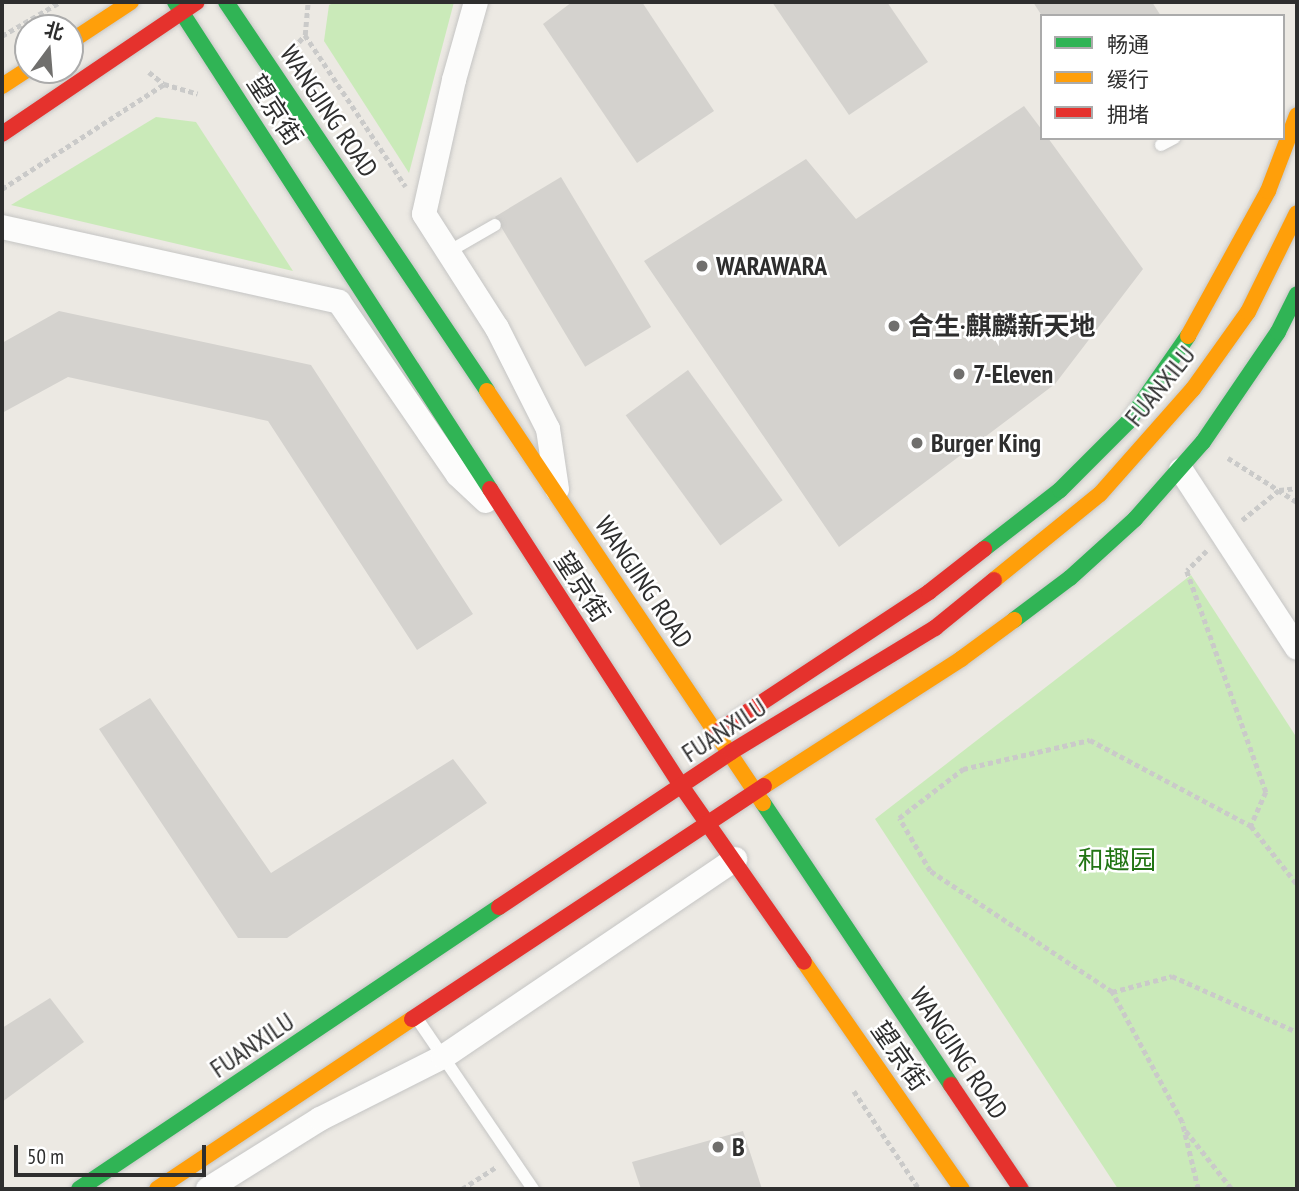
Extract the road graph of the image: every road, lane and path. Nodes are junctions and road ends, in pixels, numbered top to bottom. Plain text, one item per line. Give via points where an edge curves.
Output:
1 (60, 2) edge
2 (131, 2) edge
3 (197, 2) edge
4 (226, 2) edge
5 (308, 2) edge
6 (476, 2) edge
7 (179, 6) edge
8 (84, 33) edge
9 (305, 35) junction
10 (2, 36) edge
11 (285, 56) dead end
12 (148, 71) dead end
13 (164, 83) junction
14 (210, 94) dead end
15 (1292, 118) edge
16 (2, 134) edge
17 (1285, 139) edge
18 (1170, 140) edge
19 (1285, 140) edge
20 (1161, 145) dead end
21 (2, 190) edge
22 (1297, 213) edge
23 (424, 214) junction
24 (495, 225) dead end
25 (2, 226) edge
26 (448, 252) junction
27 (1297, 294) edge
28 (1203, 442) junction
29 (1181, 470) junction
30 (1297, 488) edge
31 (1279, 490) junction
32 (559, 502) junction
33 (1297, 502) edge
34 (515, 528) junction
35 (1222, 536) junction
36 (1297, 648) edge
37 (717, 732) junction
38 (731, 752) junction
39 (682, 787) junction
40 (755, 791) junction
41 (709, 822) junction
42 (1251, 826) junction
43 (735, 859) junction
44 (1297, 884) edge
45 (1112, 992) junction
46 (416, 1017) junction
47 (1297, 1032) edge
48 (443, 1057) junction
49 (1184, 1127) junction
50 (511, 1157) junction
51 (79, 1189) edge
52 (157, 1189) edge
53 (208, 1189) edge
54 (462, 1189) edge
55 (533, 1189) edge
56 (962, 1189) edge
57 (1021, 1189) edge
58 (1198, 1189) edge
59 (1232, 1189) edge

1 - 10 path
2 - 8 main road
3 - 7 main road
4 - 32 main road, WANGJING ROAD
5 - 9 path
6 - 23 street
7 - 16 main road
7 - 34 main road, 望京街
9 - 11 path
9 - 23 path
12 - 13 path
13 - 14 path
13 - 21 path
15 - 17 main road
18 - 20 lane
19 - 37 main road via 1268,191 1226,271 1186,340 1128,422 1060,490 929,592
22 - 38 main road, FUANXILU via 1248,312 1193,389 1100,495 936,628
23 - 26 street
24 - 26 lane
25 - 34 street via 339,302 458,475
26 - 32 street via 497,328 548,429
27 - 28 main road via 1278,332
28 - 29 main road
28 - 31 path
29 - 35 street
29 - 40 main road via 1070,578 961,659
30 - 31 path
31 - 33 path
31 - 35 path
32 - 37 main road, WANGJING ROAD
34 - 39 main road, 望京街
35 - 36 street
35 - 42 path via 1187,571 1266,792
37 - 38 main road, WANGJING ROAD
38 - 39 main road, FUANXILU
38 - 40 main road, WANGJING ROAD
39 - 41 main road, 望京街
39 - 51 main road, FUANXILU
40 - 41 main road
40 - 57 main road, WANGJING ROAD
41 - 43 main road, 望京街
41 - 46 main road
42 - 44 path
42 - 45 path via 1090,740 963,769 899,818 930,871
43 - 48 street
43 - 56 main road, 望京街
45 - 47 path via 1172,976
45 - 49 path
46 - 48 lane
46 - 52 main road
48 - 50 lane
48 - 53 street via 320,1119
49 - 58 path
49 - 59 path
50 - 54 path
50 - 55 lane

